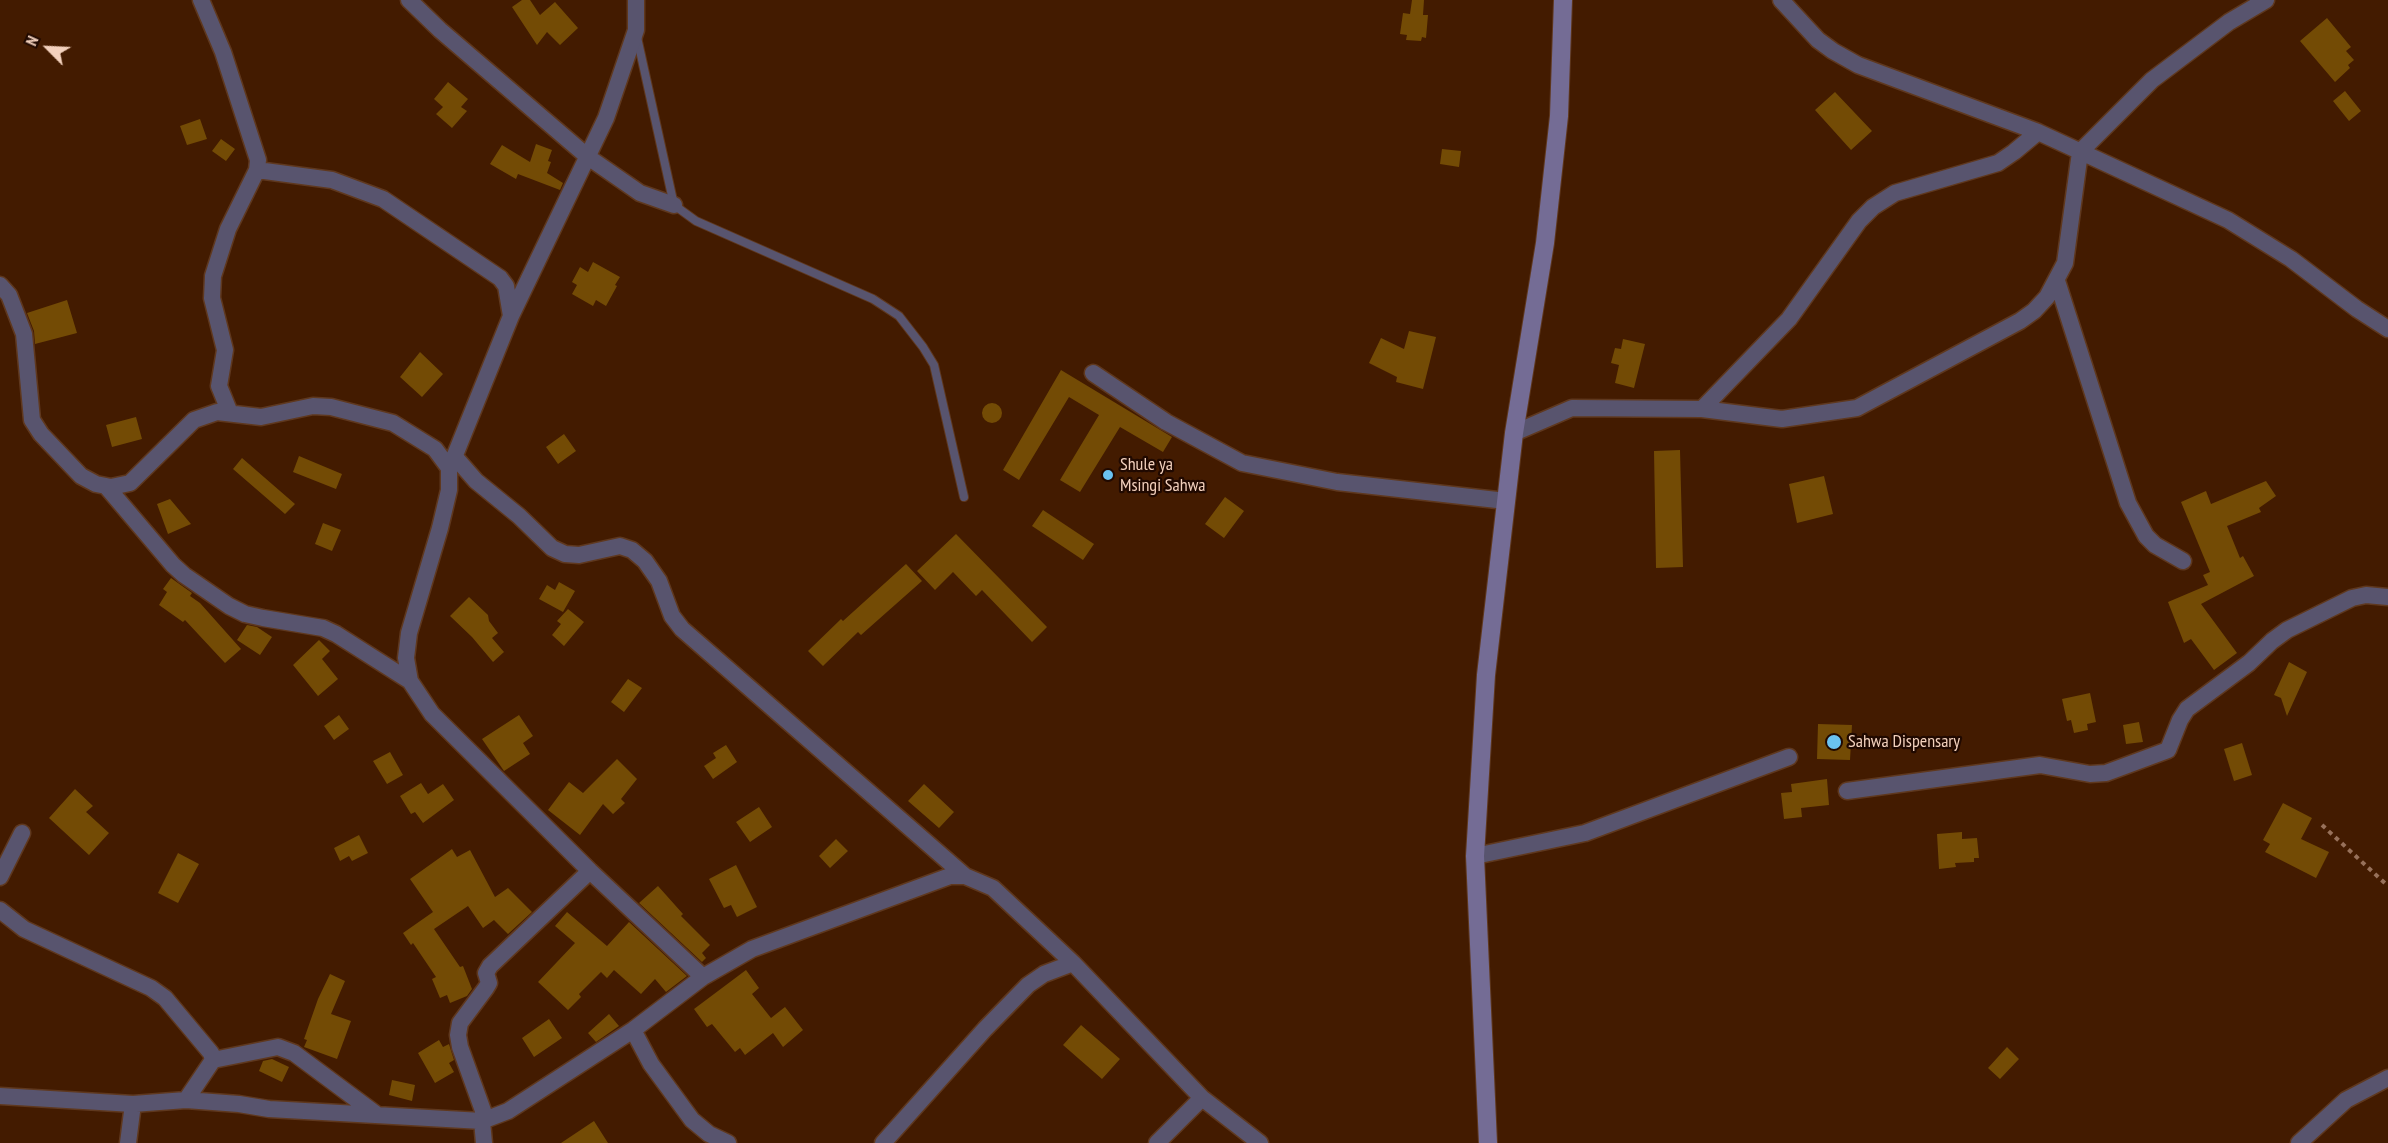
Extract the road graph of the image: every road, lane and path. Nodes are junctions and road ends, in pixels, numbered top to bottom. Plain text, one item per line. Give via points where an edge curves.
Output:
1 (201, 0) edge
2 (409, 0) edge
3 (636, 0) edge
4 (1563, 0) edge
5 (1782, 0) edge
6 (2266, 0) edge
7 (636, 30) junction
8 (2037, 132) junction
9 (2080, 152) junction
10 (588, 157) junction
11 (257, 170) junction
12 (674, 205) junction
13 (2057, 281) junction
14 (5, 290) edge
15 (0, 313) edge
16 (511, 316) junction
17 (2388, 329) edge
18 (1093, 373) dead end
19 (1702, 409) junction
20 (230, 413) junction
21 (1514, 433) junction
22 (452, 463) junction
23 (106, 486) junction
24 (964, 496) dead end
25 (1506, 501) junction
26 (2183, 561) dead end
27 (2388, 597) edge
28 (410, 681) junction
29 (1789, 757) dead end
30 (1847, 791) dead end
31 (2322, 825) dead end
32 (22, 833) dead end
33 (1475, 856) junction
34 (590, 871) junction
35 (965, 876) junction
36 (0, 877) edge
37 (2388, 886) edge
38 (0, 910) edge
39 (1073, 963) junction
40 (704, 978) junction
41 (633, 1030) junction
42 (213, 1060) junction
43 (2388, 1078) edge
44 (0, 1096) edge
45 (1202, 1098) junction
46 (186, 1100) junction
47 (133, 1104) junction
48 (376, 1114) junction
49 (484, 1120) junction
50 (128, 1143) edge
51 (484, 1143) edge
52 (728, 1143) edge
53 (883, 1143) edge
54 (1157, 1143) edge
55 (1260, 1143) edge
56 (1488, 1143) edge
57 (2299, 1143) edge

1 - 11 street via 251,135
2 - 10 street
3 - 7 street
4 - 21 main road via 1559,116 1545,243
5 - 8 street via 1818,40 1858,64
6 - 9 street via 2229,22 2152,80
7 - 10 street via 606,118
7 - 12 lane
8 - 9 street
8 - 19 street via 1998,163 1895,193 1873,207 1790,320
9 - 13 street via 2065,263
9 - 17 street via 2228,220 2291,259
10 - 12 street via 640,193
10 - 16 street
11 - 16 street via 332,180 383,199 500,278 506,286
11 - 20 street via 228,229 213,276 213,298 225,350 219,386
12 - 24 lane via 696,221 873,299 899,316 934,365
13 - 19 street via 2047,297 2020,321 1857,408 1782,419
13 - 26 street via 2128,503 2146,536
14 - 15 street
14 - 23 street via 24,334 32,420 81,476
16 - 22 street
18 - 25 street via 1166,422 1242,463 1336,482
19 - 21 street via 1572,408
20 - 22 street via 261,417 313,406 331,407 393,423
20 - 23 street via 217,412 194,420 130,483
21 - 25 main road
22 - 28 street via 440,528 409,633 406,658
22 - 35 street via 519,516 552,548 579,555 620,546 632,550 659,582 672,616 682,629
23 - 28 street via 173,565 230,606 245,614 323,628
25 - 33 main road via 1486,675
27 - 30 street via 2352,598 2287,630 2187,709 2168,750 2106,773 2040,765
28 - 34 street via 432,714
29 - 33 street via 1585,833
31 - 37 path
32 - 36 street
33 - 56 main road
34 - 40 street
34 - 49 street via 490,966 486,973 489,983 460,1023 460,1047
35 - 39 street via 993,888
35 - 40 street via 950,876 752,949
38 - 42 street via 24,929 151,988 165,998
39 - 45 street
39 - 53 street via 1028,985
40 - 41 street
41 - 49 street via 508,1111
41 - 52 street via 651,1064 692,1120
42 - 46 street
42 - 48 street via 278,1047 294,1053
43 - 57 street via 2346,1100
44 - 47 street
45 - 54 street
45 - 55 street
46 - 47 street
46 - 48 street
47 - 50 street
48 - 49 street
49 - 51 street

